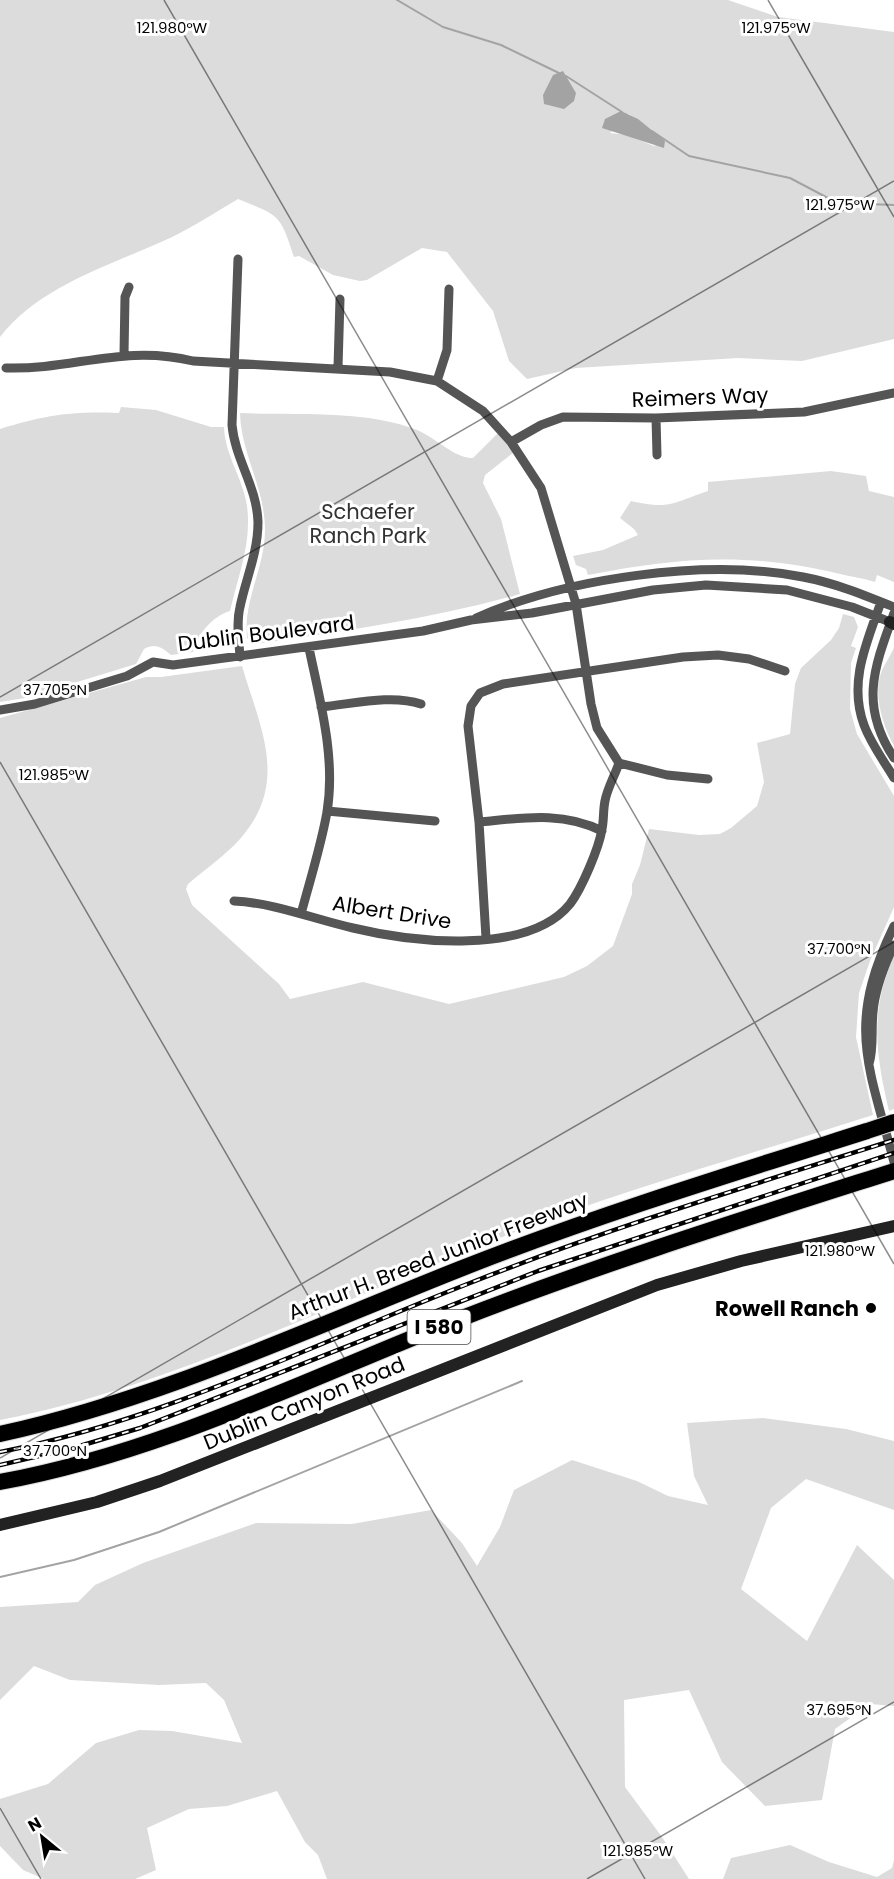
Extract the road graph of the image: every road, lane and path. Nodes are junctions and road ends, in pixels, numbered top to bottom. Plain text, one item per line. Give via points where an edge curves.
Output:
1 (238, 259) dead end
2 (129, 287) dead end
3 (449, 288) dead end
4 (340, 299) dead end
5 (124, 354) junction
6 (232, 364) junction
7 (338, 367) junction
8 (6, 368) dead end
9 (437, 381) junction
10 (894, 393) edge
11 (656, 418) junction
12 (512, 442) junction
13 (657, 454) dead end
14 (572, 588) junction
15 (881, 602) junction
16 (576, 604) junction
17 (894, 607) edge
18 (876, 616) junction
19 (893, 620) edge
20 (471, 621) junction
21 (309, 648) junction
22 (240, 657) junction
23 (785, 670) dead end
24 (588, 671) junction
25 (421, 704) dead end
26 (321, 707) junction
27 (0, 710) edge
28 (894, 759) edge
29 (619, 763) junction
30 (894, 778) edge
31 (708, 779) dead end
32 (327, 811) junction
33 (435, 822) dead end
34 (479, 822) junction
35 (602, 831) junction
36 (234, 901) dead end
37 (301, 914) junction
38 (894, 926) edge
39 (486, 938) junction
40 (894, 945) edge
41 (869, 1064) junction
42 (894, 1122) edge
43 (894, 1162) edge
44 (887, 1173) edge
45 (894, 1226) edge
46 (0, 1434) edge
47 (0, 1482) edge
48 (0, 1525) edge

1 - 6 street
2 - 5 street via 125,297
3 - 9 street via 447,350
4 - 7 street
5 - 6 street via 164,354
5 - 8 street
6 - 7 street
6 - 22 street via 233,433 251,484 258,522 256,553 237,626
7 - 9 street
9 - 12 street via 483,411
10 - 11 street, Reimers Way via 804,412
11 - 12 street, Reimers Way via 563,417
11 - 13 street
12 - 14 street via 541,488
14 - 15 street, Dublin Boulevard via 644,575 730,570 803,577 841,586
14 - 16 street
14 - 20 street, Dublin Boulevard
15 - 17 street, Dublin Boulevard
15 - 18 street
16 - 18 street, Dublin Boulevard via 653,590 746,586 820,597
16 - 20 street, Dublin Boulevard
16 - 24 street
18 - 19 street, Dublin Boulevard
18 - 30 street via 858,672 859,708 871,741
19 - 28 street via 872,676 872,697 880,734
20 - 21 street, Dublin Boulevard
21 - 22 street, Dublin Boulevard
21 - 26 street
22 - 27 street, Dublin Boulevard via 173,665 153,662 115,679 35,704
23 - 24 street via 718,655
24 - 29 street via 597,728
24 - 34 street via 502,684 480,693 471,706 468,726
25 - 26 street via 382,700
26 - 32 street via 328,758
29 - 31 street via 667,775
29 - 35 street, Albert Drive via 605,800
32 - 33 street
32 - 37 street
34 - 35 street via 571,818
34 - 39 street
35 - 39 street, Albert Drive via 570,904 542,927
36 - 37 street, Albert Drive via 262,902
37 - 39 street, Albert Drive via 354,929 407,937 458,941
38 - 41 street via 877,963 864,1011 865,1055
40 - 41 street via 873,1009
41 - 43 street
42 - 46 highway, Arthur H. Breed Junior Freeway / I 580, bridge via 538,1239 151,1393
44 - 47 highway, I 580 via 543,1287 174,1434 74,1465
45 - 48 main road, Dublin Canyon Road via 752,1258 664,1283 160,1481 97,1502

